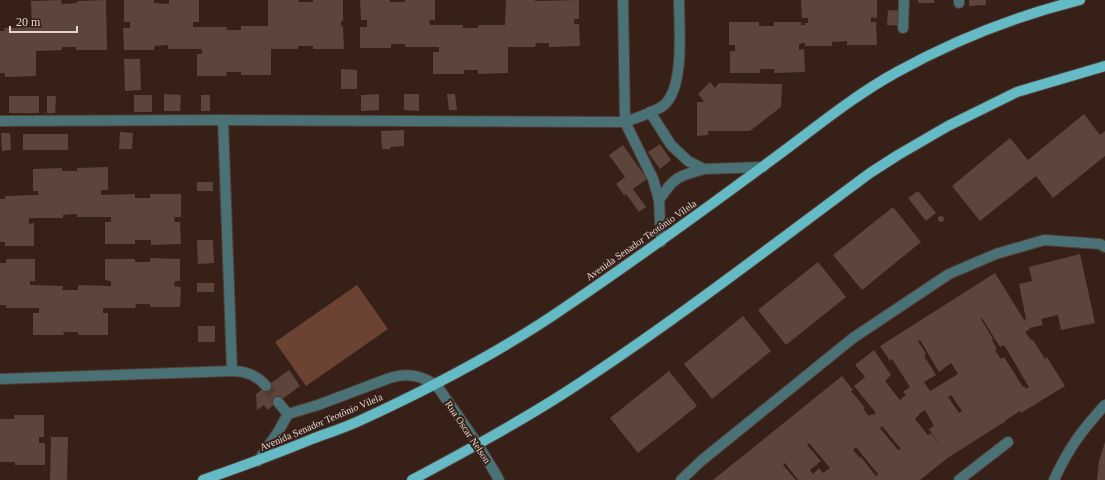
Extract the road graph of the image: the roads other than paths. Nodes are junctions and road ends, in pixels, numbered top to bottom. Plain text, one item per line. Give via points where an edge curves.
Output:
1 (623, 0) edge
2 (679, 0) edge
3 (904, 0) edge
4 (1080, 0) edge
5 (903, 28) dead end
6 (1105, 66) edge
7 (650, 112) junction
8 (223, 120) junction
9 (0, 121) edge
10 (625, 122) junction
11 (763, 167) junction
12 (704, 169) junction
13 (658, 200) junction
14 (661, 242) junction
15 (1105, 247) edge
16 (232, 371) junction
17 (0, 379) edge
18 (435, 384) junction
19 (266, 386) tunnel mouth
20 (278, 402) tunnel mouth
21 (1105, 405) edge
22 (288, 414) junction
23 (1008, 442) dead end
24 (478, 445) junction
25 (258, 461) junction
26 (203, 480) edge
27 (412, 480) edge
28 (499, 480) edge
29 (681, 480) edge
30 (959, 480) edge
31 (1054, 480) edge

1 - 10 street
2 - 7 street via 679,67 676,86 664,104
3 - 5 street
4 - 11 main road, Avenida Senador Teotônio Vilela via 1002,23 937,51 850,102
6 - 24 main road via 1017,92 948,126 898,155 661,327 567,391
7 - 10 street
7 - 12 street via 671,145 688,161
8 - 9 street
8 - 10 street
8 - 16 street
10 - 13 street via 653,179
11 - 12 street
11 - 14 main road, Avenida Senador Teotônio Vilela
12 - 13 street via 673,180
13 - 14 street
14 - 18 main road, Avenida Senador Teotônio Vilela via 565,308
15 - 29 street via 1100,244 1044,240 996,254 949,274 853,338
16 - 17 street
16 - 19 street via 248,373
18 - 22 street via 410,374 398,375
18 - 24 street, Rua Oscar Nelson
18 - 25 main road, Avenida Senador Teotônio Vilela via 357,422
20 - 22 street
21 - 31 street via 1069,450
22 - 25 street
23 - 30 street
24 - 27 main road
24 - 28 street, Rua Oscar Nelson
25 - 26 main road, Avenida Senador Teotônio Vilela

